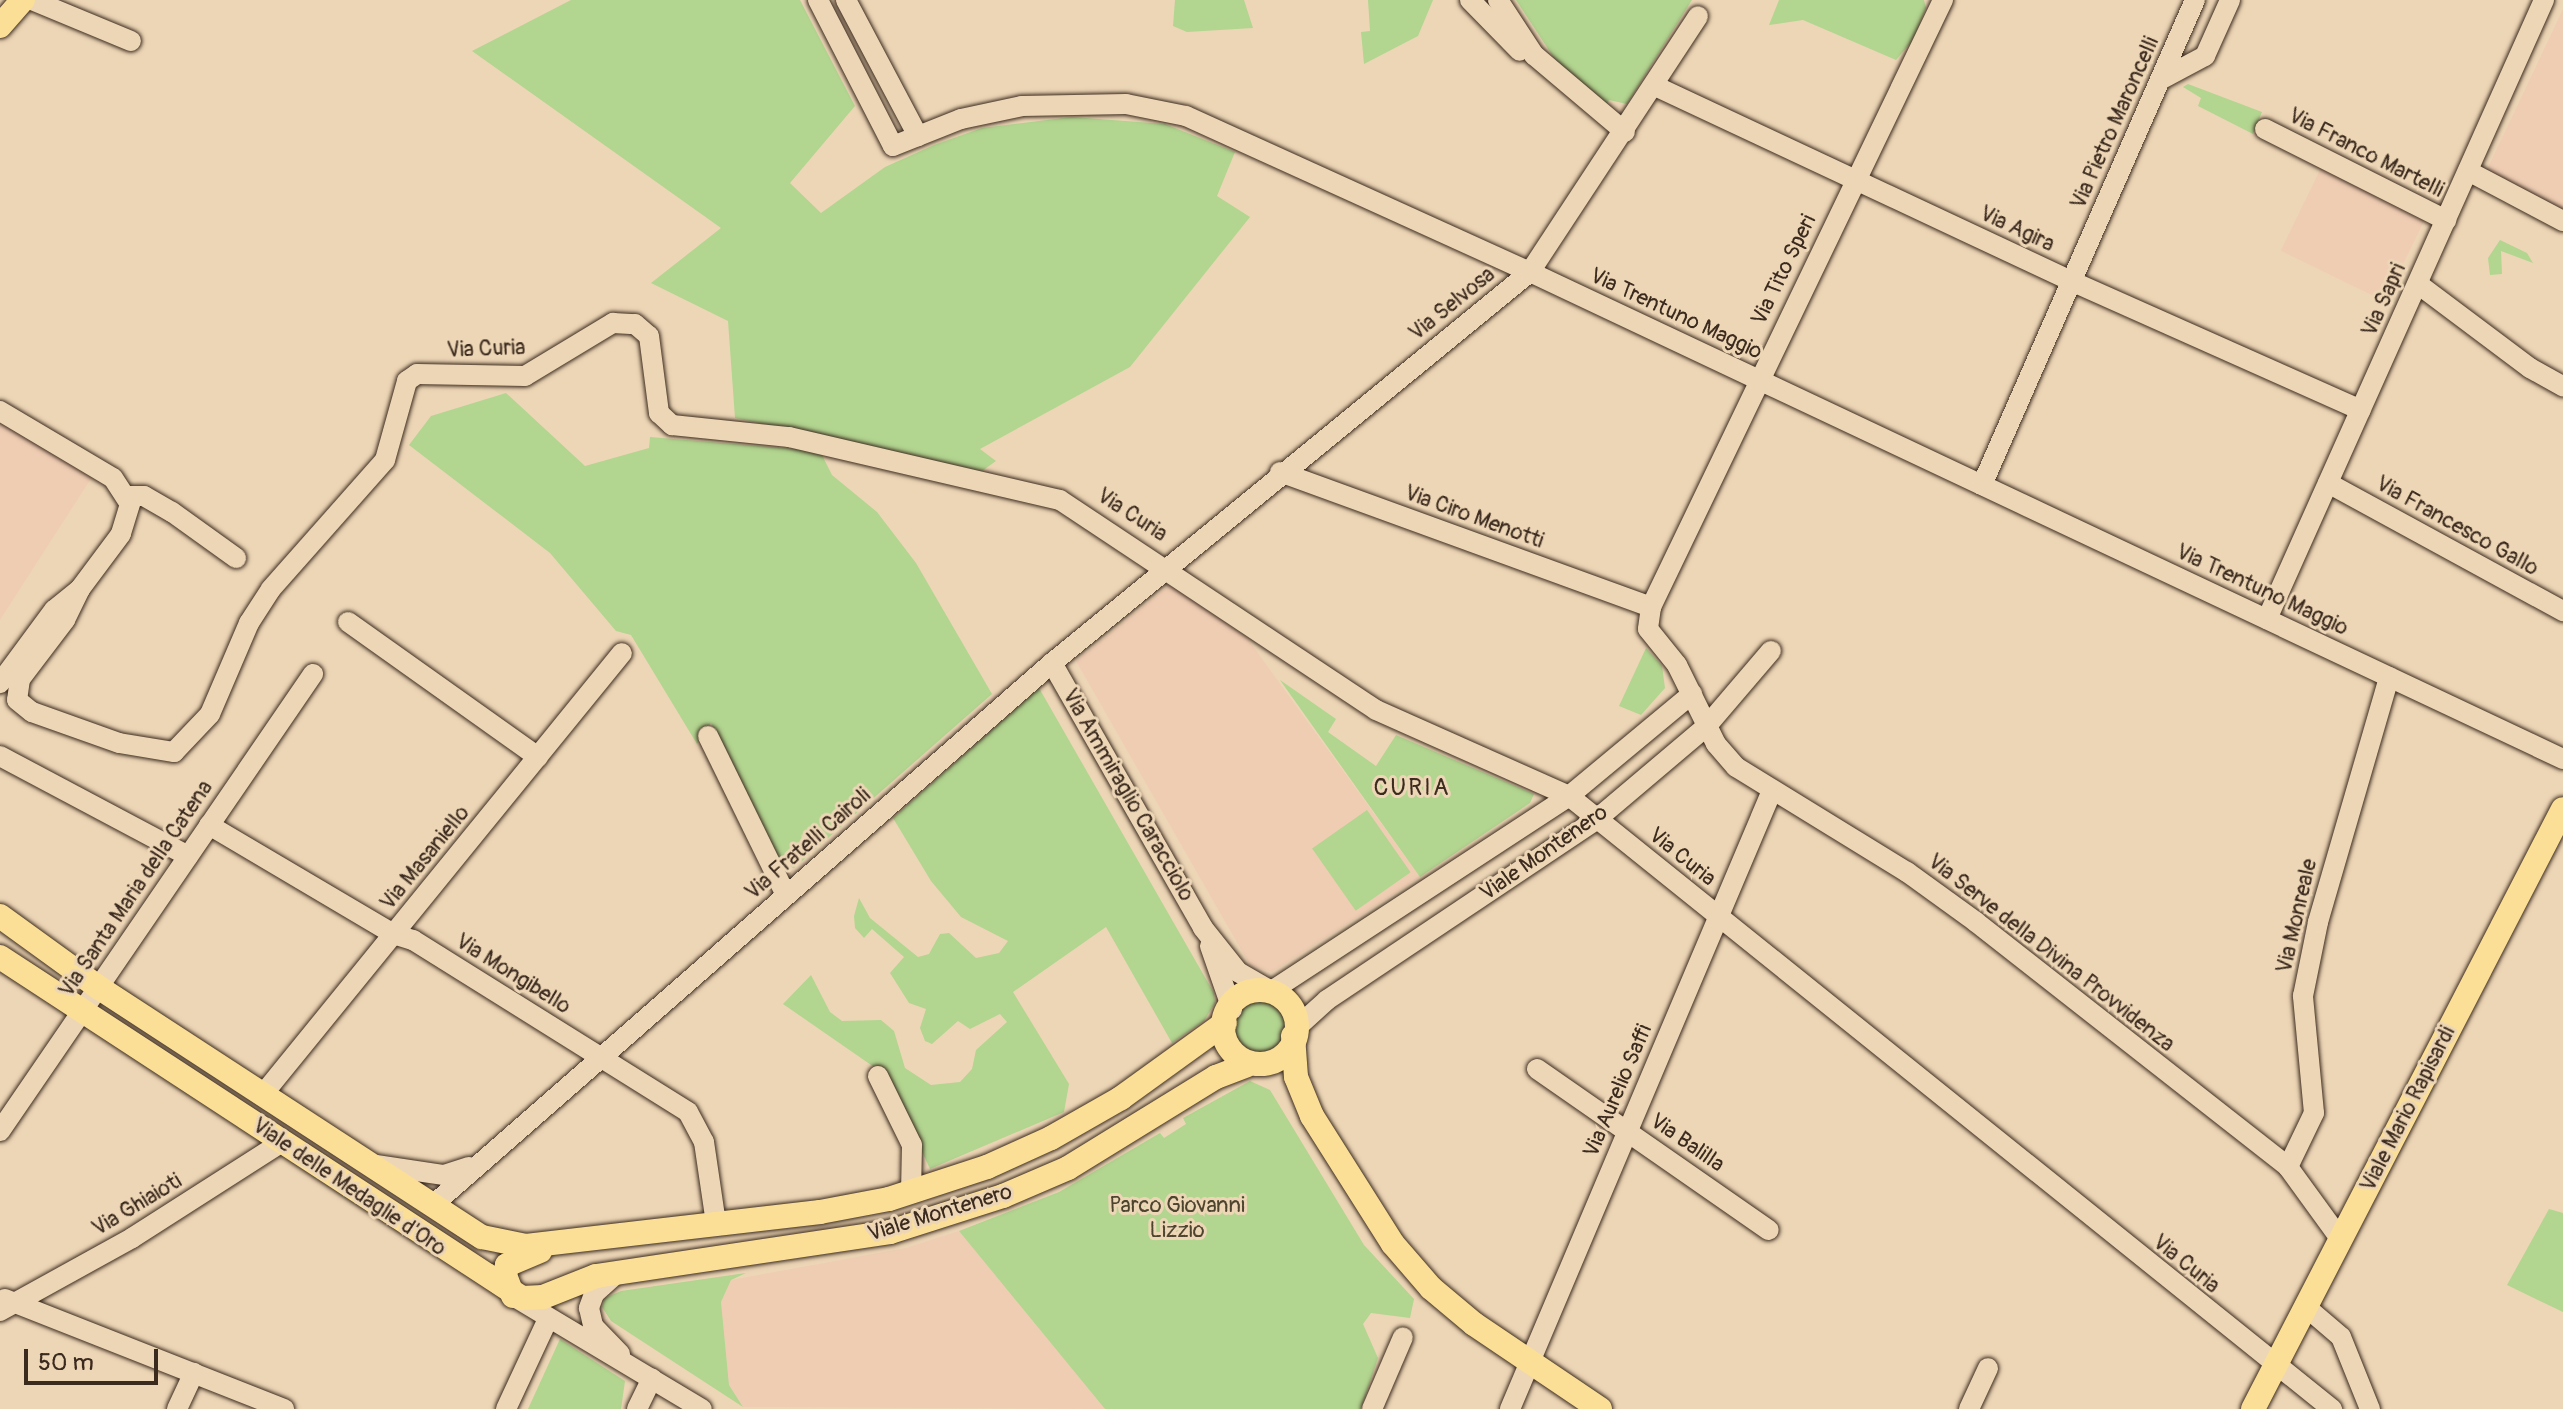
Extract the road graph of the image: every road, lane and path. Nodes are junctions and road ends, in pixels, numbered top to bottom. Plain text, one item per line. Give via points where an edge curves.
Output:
1 (23, 0) edge
2 (32, 0) edge
3 (818, 0) edge
4 (846, 0) edge
5 (1470, 0) edge
6 (1498, 0) edge
7 (1943, 0) edge
8 (2195, 0) edge
9 (2230, 0) edge
10 (2544, 0) edge
11 (1698, 16) dead end
12 (0, 26) edge
13 (131, 41) dead end
14 (2160, 80) junction
15 (1560, 82) junction
16 (1655, 86) junction
17 (2265, 129) dead end
18 (1625, 132) junction
19 (918, 136) junction
20 (2468, 171) junction
21 (1854, 181) junction
22 (2446, 220) junction
23 (2563, 221) edge
24 (1530, 272) junction
25 (2071, 281) junction
26 (2418, 284) junction
27 (1758, 379) junction
28 (2563, 386) edge
29 (2361, 410) junction
30 (0, 411) edge
31 (1280, 472) junction
32 (2328, 483) junction
33 (1982, 485) junction
34 (129, 496) junction
35 (236, 558) dead end
36 (1166, 567) junction
37 (80, 589) junction
38 (1651, 607) junction
39 (2563, 611) edge
40 (2267, 619) junction
41 (348, 622) dead end
42 (1771, 651) dead end
43 (622, 653) dead end
44 (1052, 663) junction
45 (313, 674) dead end
46 (2389, 677) junction
47 (0, 683) edge
48 (1692, 694) junction
49 (1706, 727) junction
50 (708, 736) dead end
51 (0, 756) edge
52 (538, 757) junction
53 (2563, 759) edge
54 (1771, 793) junction
55 (1569, 796) junction
56 (2563, 809) edge
57 (1597, 819) junction
58 (209, 825) junction
59 (188, 856) junction
60 (786, 895) junction
61 (0, 916) edge
62 (1718, 918) junction
63 (1203, 928) junction
64 (393, 934) junction
65 (0, 957) edge
66 (98, 987) junction
67 (1269, 989) junction
68 (80, 1013) junction
69 (1229, 1016) junction
70 (1294, 1032) junction
71 (600, 1056) junction
72 (1251, 1065) junction
73 (1537, 1069) dead end
74 (878, 1076) dead end
75 (264, 1093) junction
76 (1312, 1116) junction
77 (0, 1131) edge
78 (1627, 1131) junction
79 (282, 1142) junction
80 (483, 1159) junction
81 (372, 1164) junction
82 (2288, 1167) junction
83 (911, 1192) junction
84 (434, 1204) junction
85 (716, 1223) junction
86 (1769, 1230) dead end
87 (2341, 1240) junction
88 (510, 1244) joint
89 (559, 1245) junction
90 (617, 1273) junction
91 (513, 1296) junction
92 (4, 1303) edge
93 (2306, 1307) junction
94 (548, 1319) junction
95 (1403, 1337) dead end
96 (1530, 1364) junction
97 (632, 1365) junction
98 (2276, 1366) junction
99 (1988, 1368) dead end
100 (194, 1373) junction
101 (652, 1378) junction
102 (2365, 1406) edge
103 (177, 1409) edge
104 (284, 1409) edge
105 (506, 1409) edge
106 (637, 1409) edge
107 (702, 1409) edge
108 (1372, 1409) edge
109 (1510, 1409) edge
110 (1600, 1409) edge
111 (1969, 1409) edge
112 (2253, 1409) edge
113 (2332, 1409) edge

1 - 12 main road
2 - 13 street
3 - 19 street, Via Trentuno Maggio via 893,146
4 - 19 street
5 - 15 street via 1534,64
6 - 15 street via 1521,38
7 - 21 street, Via Tito Speri
8 - 14 street, Via Pietro Maroncelli
9 - 14 street via 2205,56
10 - 20 street, Via Sapri
11 - 16 street, Via Selvosa
14 - 25 street, Via Pietro Maroncelli
15 - 18 street
16 - 18 street, Via Selvosa
16 - 21 street, Via Agira
17 - 22 street, Via Franco Martelli
18 - 24 street, Via Selvosa
19 - 24 street, Via Trentuno Maggio via 1022,106 1073,101 1158,108 1234,136
20 - 22 street, Via Sapri
20 - 23 street
21 - 25 street, Via Agira
21 - 27 street, Via Tito Speri
22 - 26 street, Via Sapri
24 - 27 street, Via Trentuno Maggio
24 - 31 street, Via Selvosa
25 - 29 street, Via Agira
25 - 33 street, Via Pietro Maroncelli
26 - 28 street via 2530,368
26 - 29 street, Via Sapri
27 - 33 street, Via Trentuno Maggio
27 - 38 street, Via Tito Speri
29 - 32 street, Via Sapri
30 - 34 street via 100,469
31 - 36 street, Via Selvosa
31 - 38 street, Via Ciro Menotti
32 - 39 street, Via Francesco Gallo
32 - 40 street, Via Sapri
33 - 40 street, Via Trentuno Maggio
34 - 35 street via 144,496 172,512
34 - 37 street via 127,523
36 - 37 street, Via Curia via 1060,500 789,437 672,425 659,413 649,336 624,321 525,376 417,374 407,381 385,460 256,610 214,706 182,748 164,753 119,743 25,709 15,694
36 - 44 street, Via Fratelli Cairoli
36 - 55 street, Via Curia via 1376,710
37 - 47 street via 54,610
38 - 48 street, Via Serve della Divina Provvidenza via 1648,629
40 - 46 street, Via Trentuno Maggio
41 - 52 street
42 - 49 street, Viale Montenero
43 - 52 street, Via Masaniello
44 - 60 street, Via Fratelli Cairoli
44 - 63 street, Via Ammiraglio Caracciolo
45 - 58 street, Via Santa Maria della Catena
46 - 53 street, Via Trentuno Maggio
46 - 82 street, Via Monreale via 2318,922 2303,996 2314,1113
48 - 49 street, Via Serve della Divina Provvidenza
48 - 55 street, Viale Montenero
49 - 54 street, Via Serve della Divina Provvidenza via 1726,758
49 - 57 street, Viale Montenero
50 - 60 street
51 - 59 street
52 - 64 street, Via Masaniello
54 - 62 street, Via Aurelio Saffi
54 - 82 street, Via Serve della Divina Provvidenza via 1907,872
55 - 57 street, Via Curia
55 - 67 street, Viale Montenero
56 - 87 main road, Viale Mario Rapisardi
57 - 62 street, Via Curia
57 - 70 street, Viale Montenero via 1327,1000
58 - 59 street, Via Santa Maria della Catena
58 - 64 street, Via Mongibello
59 - 66 street, Via Santa Maria della Catena
60 - 71 street, Via Fratelli Cairoli
61 - 66 main road, Viale delle Medaglie d'Oro
62 - 78 street, Via Aurelio Saffi
62 - 98 street, Via Curia
63 - 67 street via 1238,972
63 - 69 street
64 - 71 street, Via Mongibello via 413,940
64 - 75 street, Via Masaniello
65 - 68 main road, Viale delle Medaglie d'Oro
66 - 68 street, Via Santa Maria della Catena
66 - 75 main road, Viale delle Medaglie d'Oro
67 - 69 main road via 1249,994
67 - 70 main road via 1292,1004
68 - 77 street, Via Santa Maria della Catena
68 - 79 main road, Viale delle Medaglie d'Oro
69 - 72 main road via 1229,1050
69 - 83 main road, Viale Montenero via 1121,1098 1051,1138
70 - 72 main road via 1279,1055
70 - 76 main road via 1296,1077
71 - 80 street, Via Fratelli Cairoli
71 - 85 street, Via Mongibello via 688,1112 699,1127
72 - 76 main road via 1285,1085
72 - 90 main road, Viale Montenero via 1216,1077 1068,1168 1003,1196 890,1232
73 - 78 street, Via Balilla
74 - 83 street via 912,1145
75 - 81 main road, Viale delle Medaglie d'Oro
76 - 96 main road via 1359,1197 1431,1288
78 - 86 street, Via Balilla
78 - 96 street, Via Aurelio Saffi
79 - 91 main road, Viale delle Medaglie d'Oro
79 - 92 street, Via Ghiaioti via 132,1238
80 - 81 street via 444,1175
80 - 84 street, Via Fratelli Cairoli
81 - 84 main road, Viale delle Medaglie d'Oro
82 - 87 street, Via Serve della Divina Provvidenza
83 - 85 main road, Viale Montenero via 820,1212
84 - 88 main road, Viale delle Medaglie d'Oro via 482,1237
85 - 89 main road, Viale Montenero
87 - 93 main road, Viale Mario Rapisardi
88 - 89 main road, Viale Montenero
89 - 91 main road via 507,1265
90 - 91 main road, Viale Montenero via 543,1297
90 - 97 street via 594,1294 590,1316 599,1334
91 - 94 street, Viale delle Medaglie d'Oro
92 - 100 street
93 - 98 main road, Viale Mario Rapisardi
93 - 102 street via 2341,1337
94 - 97 street, Viale delle Medaglie d'Oro
94 - 105 street
95 - 108 street
96 - 109 street, Via Aurelio Saffi
96 - 110 main road
97 - 101 street, Viale delle Medaglie d'Oro
98 - 112 main road, Viale Mario Rapisardi
98 - 113 street, Via Curia
99 - 111 street
100 - 103 street
100 - 104 street
101 - 106 street
101 - 107 street, Viale delle Medaglie d'Oro

